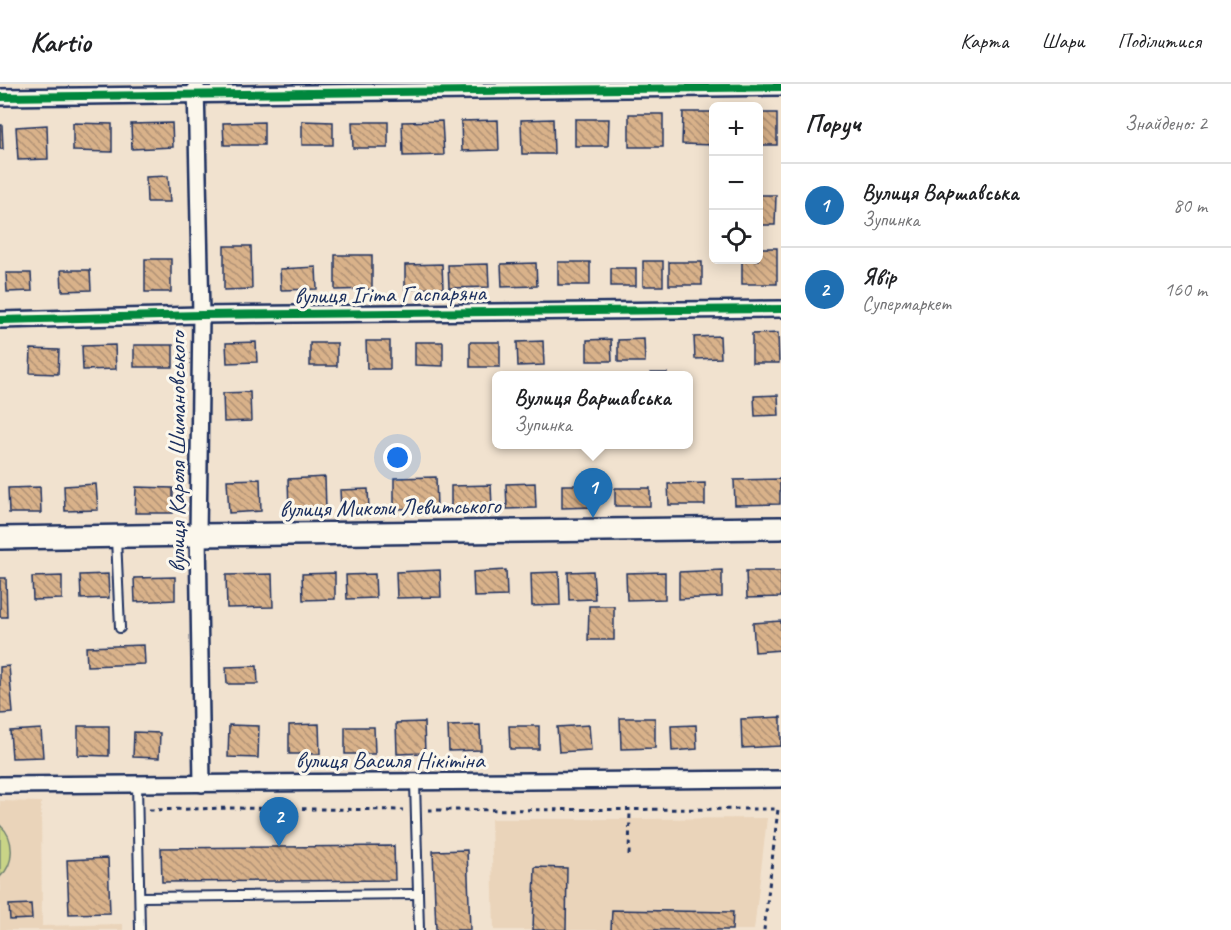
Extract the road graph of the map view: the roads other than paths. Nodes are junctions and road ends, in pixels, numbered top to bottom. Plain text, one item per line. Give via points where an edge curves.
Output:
1 (781, 87) edge
2 (197, 89) edge
3 (0, 97) edge
4 (781, 309) edge
5 (201, 315) junction
6 (0, 320) edge
7 (781, 528) edge
8 (198, 535) junction
9 (116, 536) junction
10 (0, 538) edge
11 (120, 628) dead end
12 (781, 779) edge
13 (415, 782) junction
14 (137, 784) junction
15 (202, 784) junction
16 (0, 785) edge
17 (417, 894) junction
18 (140, 897) junction
19 (140, 930) edge
20 (419, 930) edge

1 - 2 street
2 - 3 street
2 - 5 street, вулиця Кароля Шимановського
4 - 5 street, вулиця Ігіта Гаспаряна
5 - 6 street, вулиця Ігіта Гаспаряна
5 - 8 street, вулиця Кароля Шимановського
7 - 8 main road, вулиця Миколи Левитського
8 - 9 main road, вулиця Миколи Левитського
8 - 15 street, вулиця Кароля Шимановського
9 - 10 main road, вулиця Миколи Левитського
9 - 11 lane
12 - 13 street, вулиця Василя Нікітіна
13 - 15 street, вулиця Василя Нікітіна
13 - 17 lane
14 - 15 street, вулиця Василя Нікітіна
14 - 16 street, вулиця Василя Нікітіна
14 - 18 lane
17 - 18 lane
17 - 20 lane
18 - 19 lane

